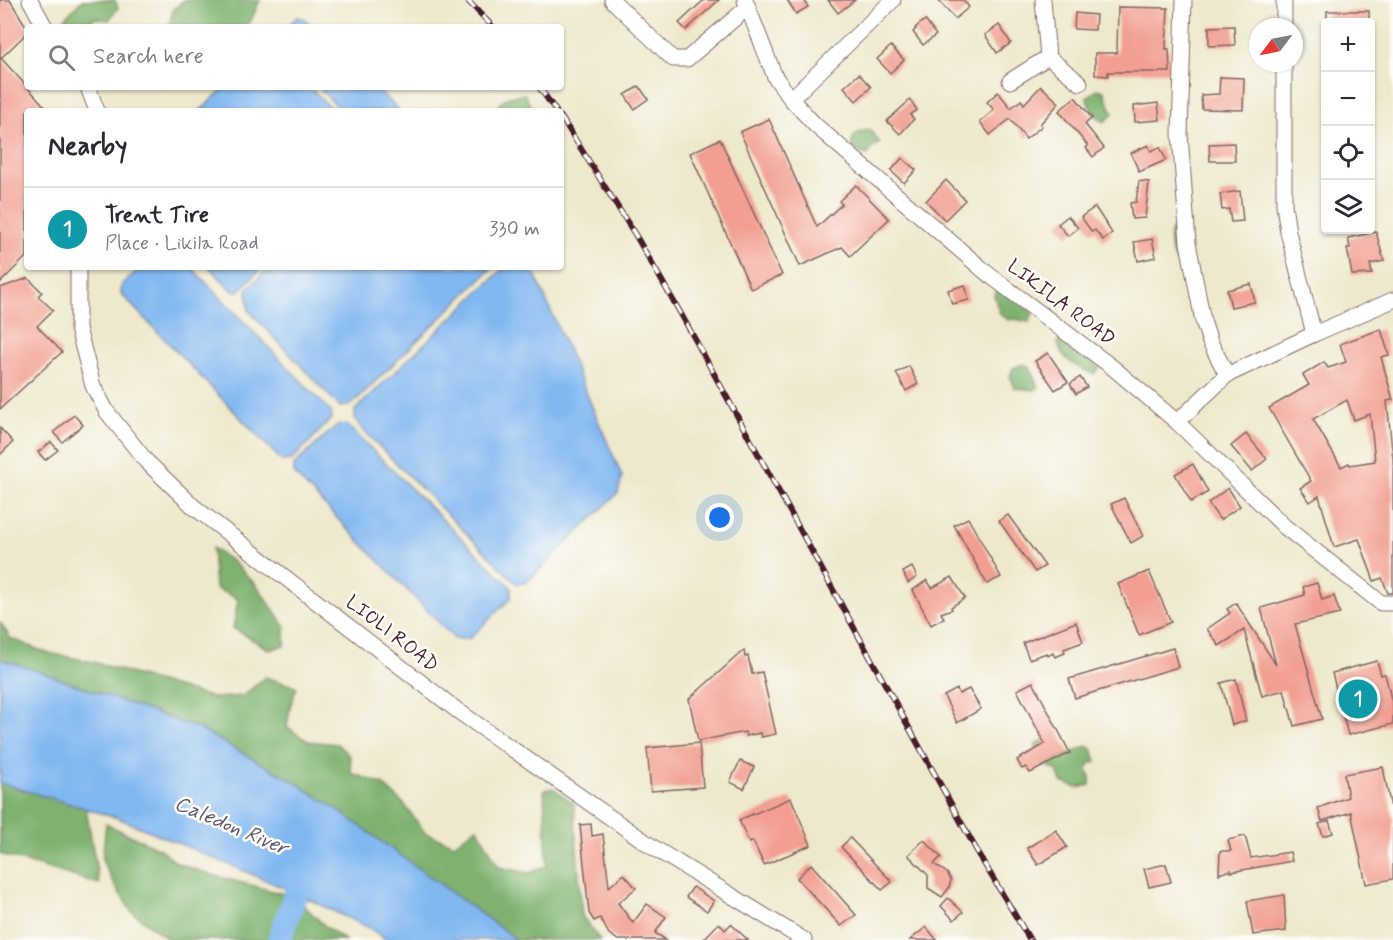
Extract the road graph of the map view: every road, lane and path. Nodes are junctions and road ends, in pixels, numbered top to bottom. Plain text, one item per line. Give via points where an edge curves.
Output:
1 (30, 0) edge
2 (612, 0) edge
3 (893, 0) edge
4 (1043, 0) edge
5 (1184, 0) edge
6 (1284, 0) edge
7 (747, 3) edge
8 (1284, 18) edge
9 (43, 24) edge
10 (1048, 57) junction
11 (1284, 72) edge
12 (1010, 81) dead end
13 (1080, 82) dead end
14 (89, 90) edge
15 (791, 99) junction
16 (96, 108) edge
17 (78, 270) edge
18 (1393, 300) edge
19 (1314, 334) junction
20 (1227, 375) junction
21 (1177, 422) junction
22 (1393, 603) edge
23 (804, 940) edge

1 - 9 street
2 - 7 street via 673,59 687,59
3 - 15 street
4 - 10 street
5 - 20 street via 1180,134 1188,243 1206,331
6 - 8 street
7 - 15 street, LIKILA ROAD via 775,77
10 - 12 street
10 - 13 street
11 - 19 street via 1284,205
14 - 16 street
15 - 21 street, LIKILA ROAD via 815,125 988,274 1113,367
17 - 23 street, LIOLI ROAD via 78,328 93,386 106,412 146,461 194,507 458,711 654,848
18 - 19 street
19 - 20 street
20 - 21 street
21 - 22 street, LIKILA ROAD via 1285,527 1381,603

